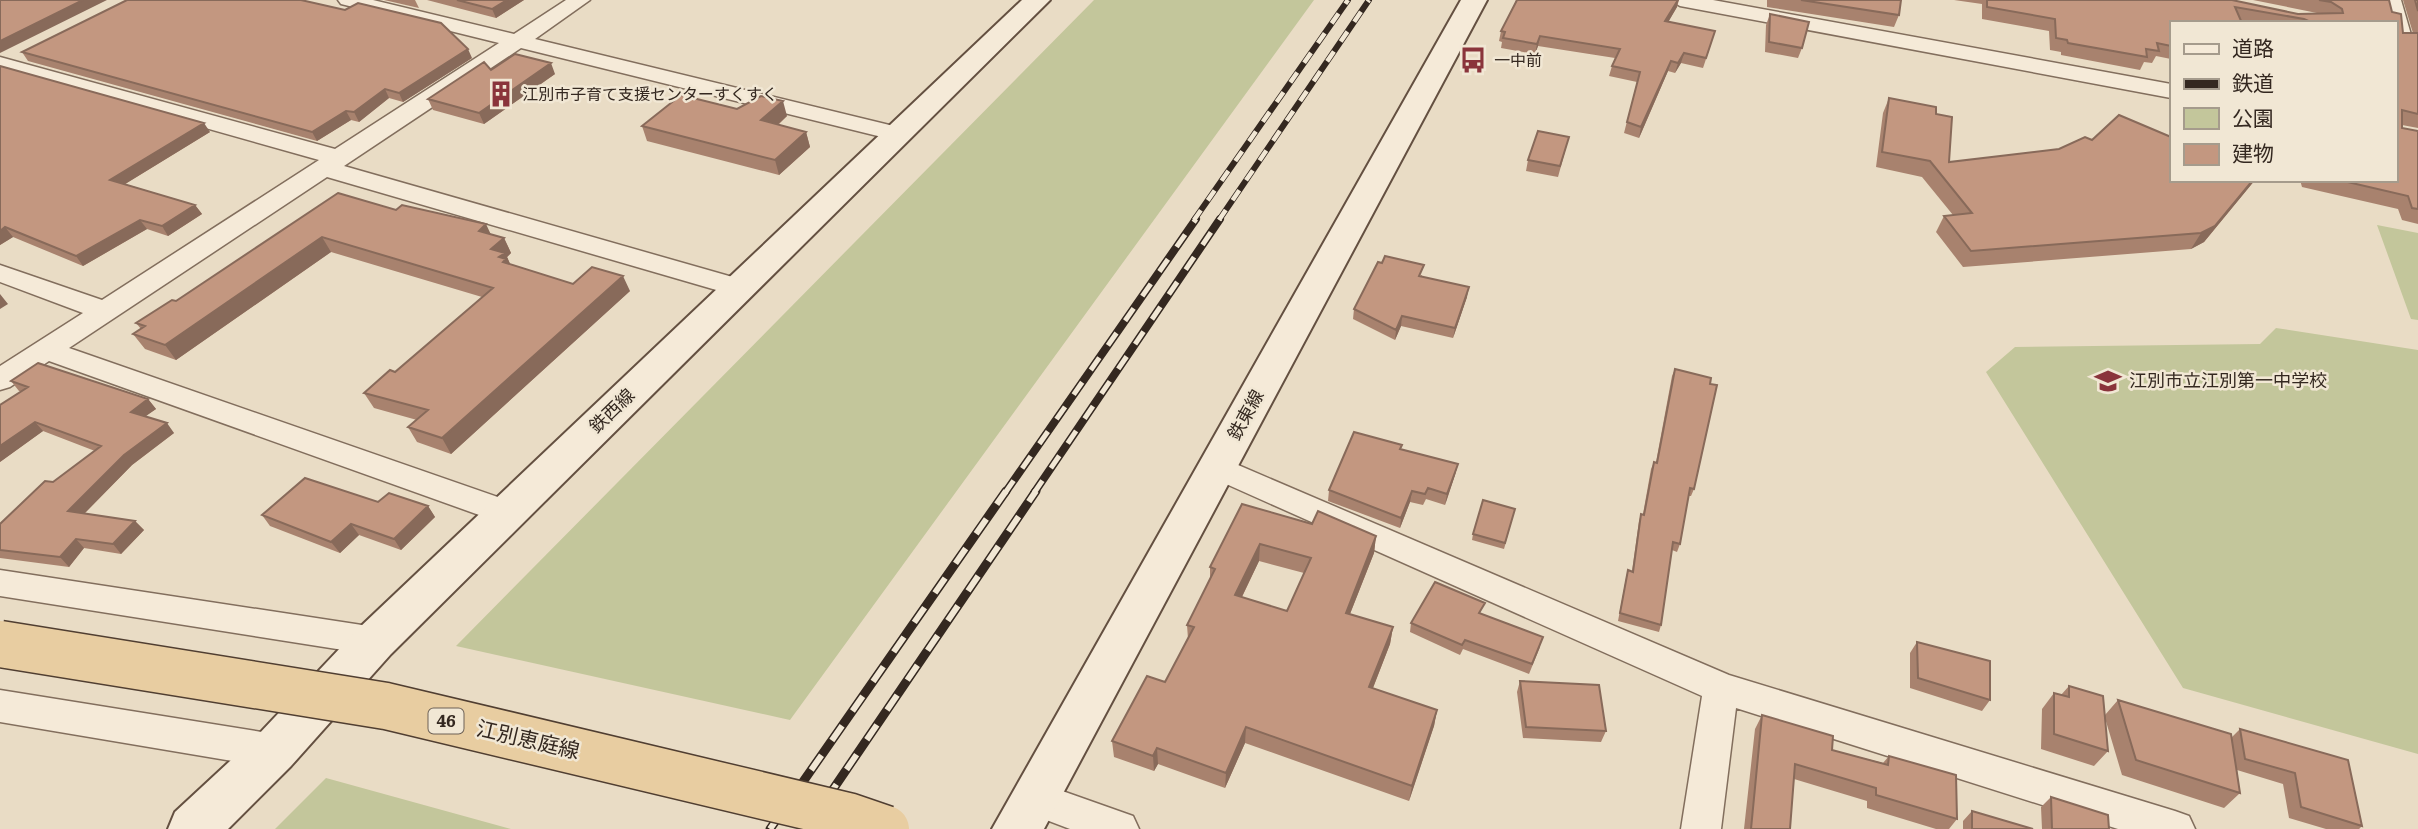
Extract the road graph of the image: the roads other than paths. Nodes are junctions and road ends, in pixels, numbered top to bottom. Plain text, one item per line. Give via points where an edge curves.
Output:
1 (348, 0) edge
2 (580, 0) edge
3 (1037, 0) edge
4 (1474, 0) edge
5 (1680, 0) edge
6 (2391, 0) edge
7 (2405, 39) edge
8 (518, 41) junction
9 (24, 52) edge
10 (0, 64) edge
11 (2170, 91) edge
12 (898, 134) junction
13 (332, 163) junction
14 (0, 273) edge
15 (740, 288) junction
16 (105, 311) junction
17 (46, 350) junction
18 (0, 380) edge
19 (1217, 467) junction
20 (507, 513) junction
21 (0, 583) edge
22 (374, 641) junction
23 (0, 644) edge
24 (1721, 688) junction
25 (0, 706) edge
26 (274, 751) junction
27 (1026, 813) edge
28 (193, 829) edge
29 (886, 829) edge
30 (1119, 829) edge
31 (1701, 829) edge
32 (2175, 829) edge

1 - 8 street
2 - 8 street
3 - 12 street, 鉄西線
4 - 19 street, 鉄東線
5 - 11 street
6 - 7 street
8 - 12 street
8 - 13 street
9 - 10 street
10 - 13 street
12 - 15 street, 鉄西線
13 - 15 street
13 - 16 street
14 - 16 street
15 - 20 street, 鉄西線
16 - 17 street
17 - 18 street
17 - 20 street
19 - 24 street
19 - 27 street, 鉄東線
20 - 22 street, 鉄西線
21 - 22 street
22 - 26 street, 鉄西線
23 - 29 main road, 江別恵庭線 / 46, bridge via 386,706 848,816
24 - 31 street
24 - 32 street
25 - 26 street
26 - 28 street, 鉄西線
27 - 30 street

